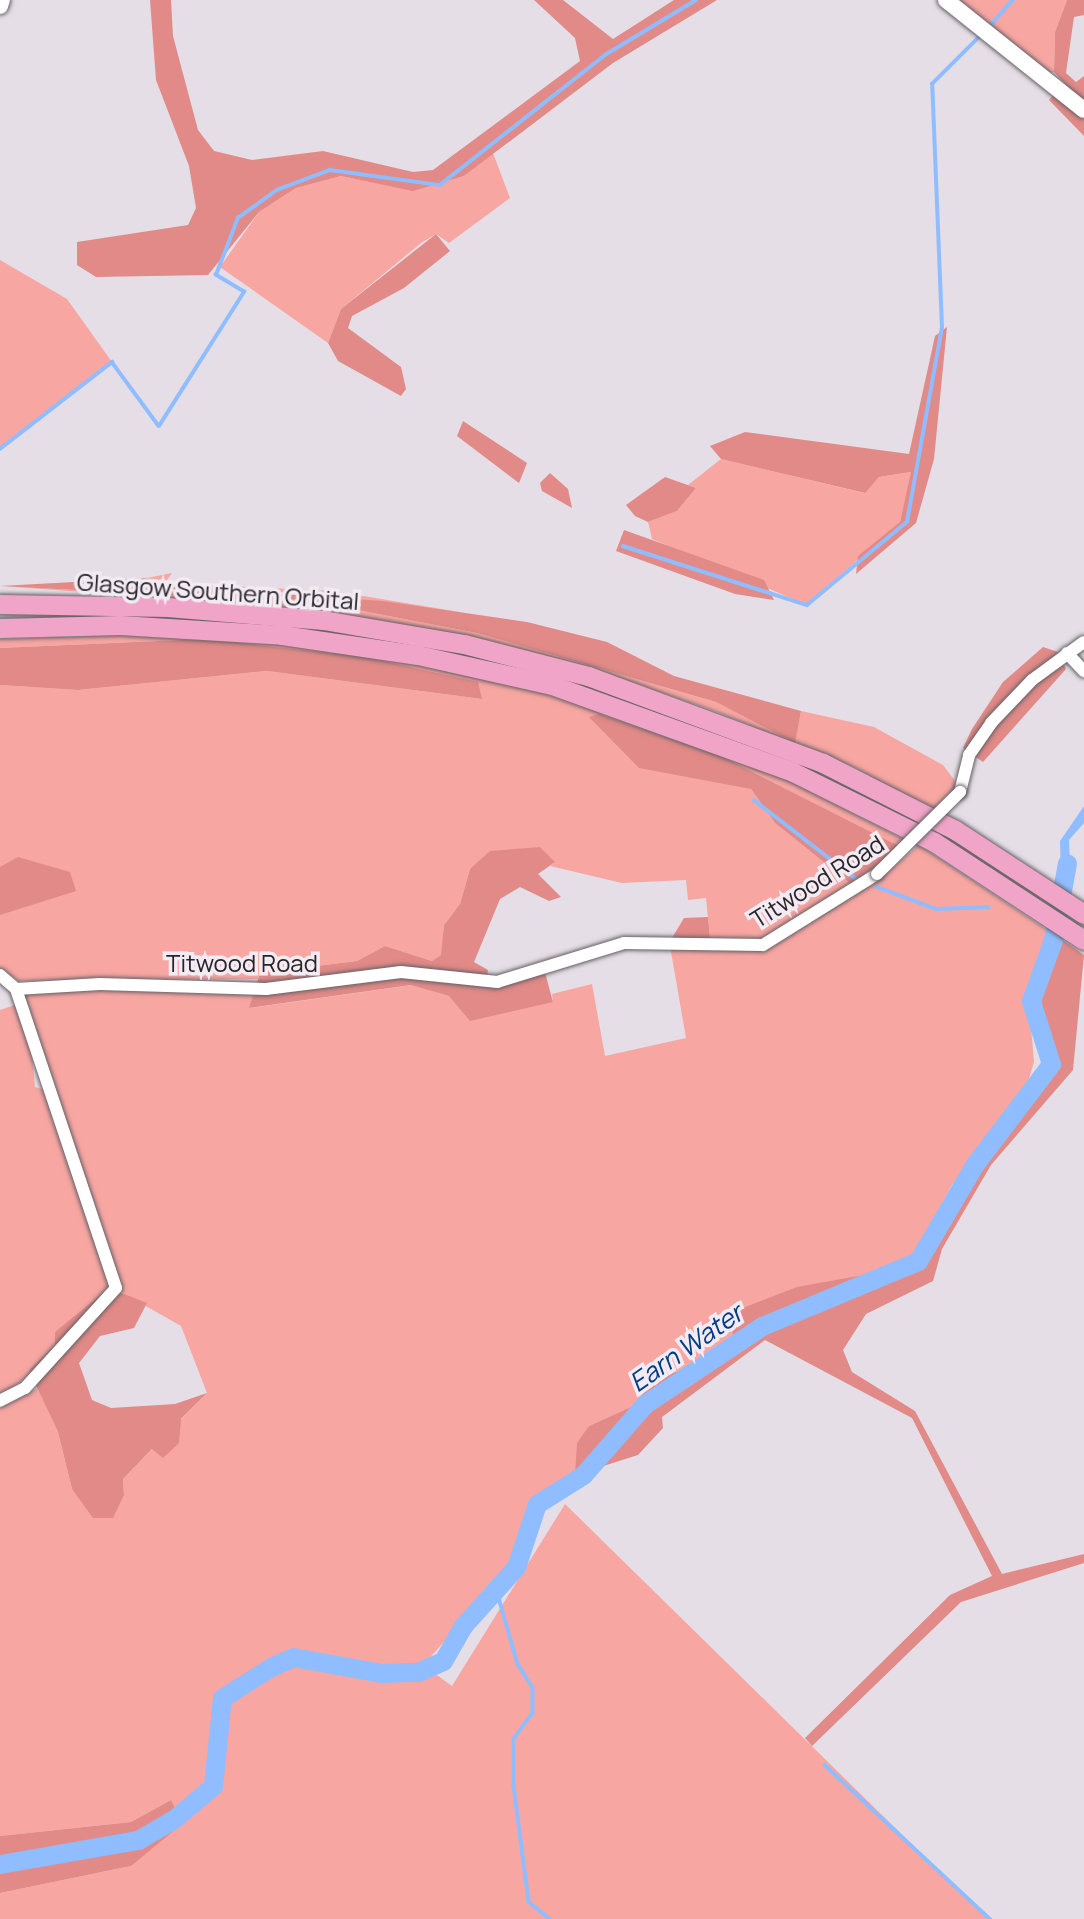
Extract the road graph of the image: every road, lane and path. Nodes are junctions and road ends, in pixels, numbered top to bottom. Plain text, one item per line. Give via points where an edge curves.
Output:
1 (2, 0) edge
2 (947, 0) edge
3 (0, 6) edge
4 (1084, 110) edge
5 (0, 602) edge
6 (0, 629) edge
7 (1084, 642) edge
8 (1067, 653) junction
9 (1084, 671) edge
10 (1084, 914) edge
11 (1084, 940) edge
12 (0, 975) edge
13 (16, 989) junction
14 (0, 1401) edge

1 - 3 street
2 - 4 street
5 - 10 highway, Glasgow Southern Orbital via 323,620 464,644 589,676 823,763 955,830
6 - 11 highway, Glasgow Southern Orbital via 282,635 418,654 552,685 793,772 934,842
7 - 8 street, Titwood Road
8 - 9 street
8 - 13 street, Titwood Road, bridge via 1016,695 980,738 960,792 877,874 763,945 624,943 497,982 401,972 266,989 100,984
12 - 13 street
13 - 14 street via 116,1288 25,1388

